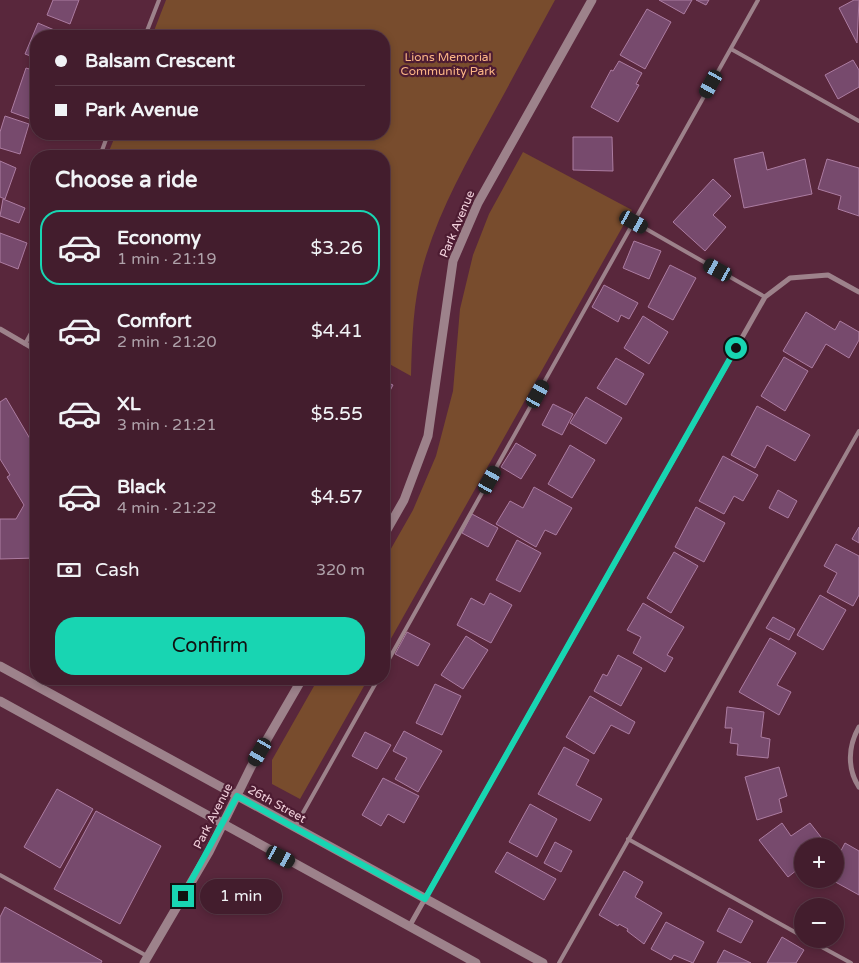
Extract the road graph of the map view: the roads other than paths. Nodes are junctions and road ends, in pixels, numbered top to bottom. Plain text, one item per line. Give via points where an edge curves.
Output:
1 (159, 0) edge
2 (592, 0) edge
3 (758, 0) edge
4 (147, 30) edge
5 (731, 49) junction
6 (859, 121) edge
7 (634, 222) junction
8 (859, 292) edge
9 (765, 297) junction
10 (0, 329) edge
11 (30, 335) edge
12 (25, 344) junction
13 (30, 347) edge
14 (859, 432) edge
15 (390, 524) edge
16 (390, 657) edge
17 (0, 666) edge
18 (30, 682) edge
19 (35, 685) edge
20 (299, 685) edge
21 (375, 685) edge
22 (0, 701) edge
23 (859, 727) edge
24 (859, 788) edge
25 (237, 796) junction
26 (223, 825) junction
27 (294, 828) junction
28 (628, 839) junction
29 (0, 875) edge
30 (425, 899) junction
31 (410, 926) junction
32 (794, 932) edge
33 (824, 948) edge
34 (146, 960) edge
35 (476, 963) edge
36 (543, 963) edge
37 (559, 963) edge
38 (851, 963) edge

1 - 4 lane
2 - 15 street, Park Avenue via 478,203 453,261 428,436 404,500
3 - 5 lane
5 - 6 lane
5 - 7 lane
7 - 9 lane
7 - 16 lane
8 - 9 street via 828,275 790,278
9 - 30 street
10 - 12 street
11 - 12 lane
12 - 13 street
14 - 28 lane
17 - 18 street, 26th Street
19 - 25 street, 26th Street
20 - 25 street, Park Avenue
21 - 27 lane
22 - 26 street
23 - 24 street via 853,738 850,759 852,777
25 - 26 street, Park Avenue
25 - 27 street, 26th Street
26 - 31 street
26 - 34 street, Park Avenue
27 - 30 street, 26th Street
28 - 32 lane
28 - 37 lane
29 - 34 lane
30 - 31 street
30 - 36 street, 26th Street
31 - 35 street
33 - 38 lane

